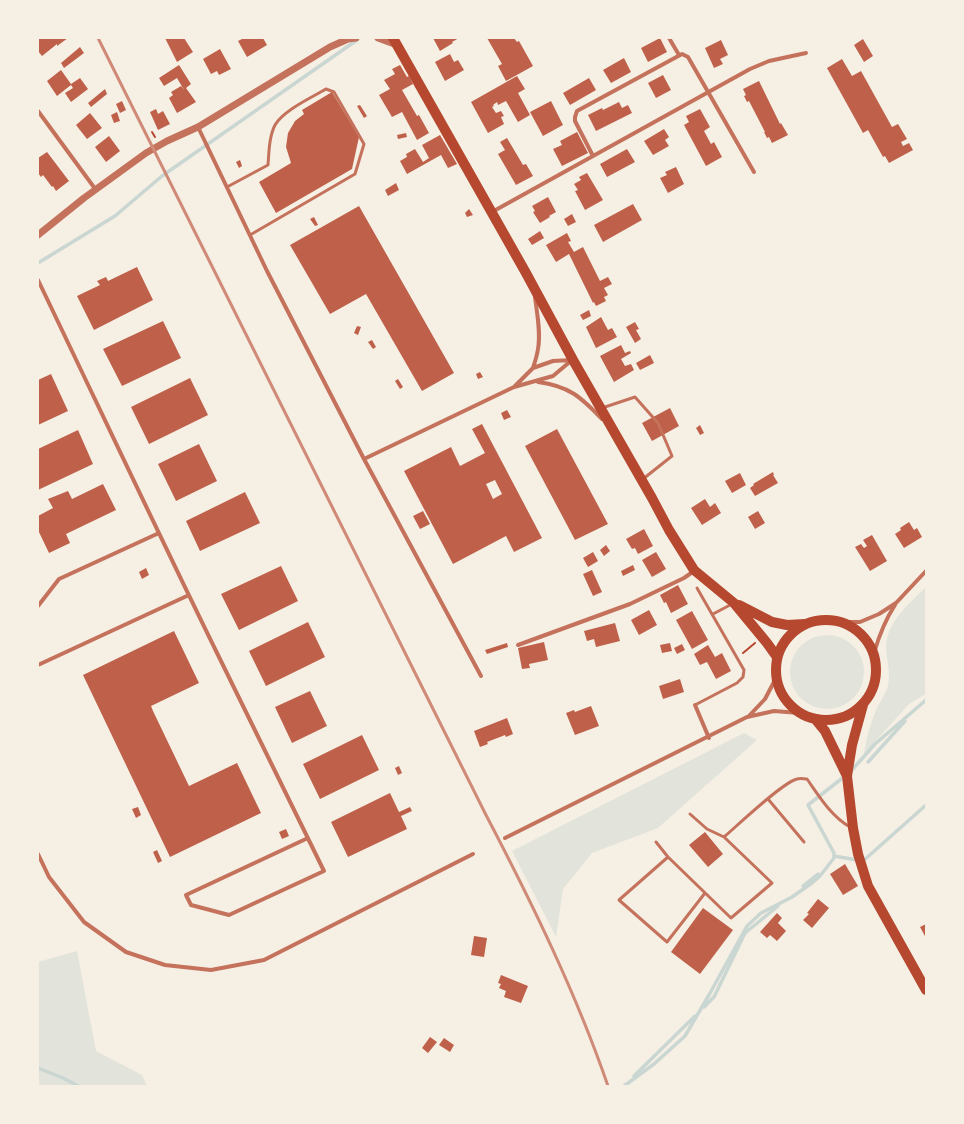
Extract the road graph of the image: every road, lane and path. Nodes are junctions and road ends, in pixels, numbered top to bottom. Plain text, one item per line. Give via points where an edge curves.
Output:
1 (338, 38) edge
2 (356, 38) edge
3 (378, 38) edge
4 (669, 38) edge
5 (395, 41) edge
6 (330, 47) junction
7 (806, 53) dead end
8 (679, 55) junction
9 (709, 92) junction
10 (38, 111) edge
11 (198, 128) junction
12 (593, 156) junction
13 (754, 172) dead end
14 (227, 187) junction
15 (96, 190) junction
16 (492, 212) junction
17 (38, 235) edge
18 (250, 235) junction
19 (38, 280) edge
20 (534, 289) junction
21 (573, 360) junction
22 (533, 368) junction
23 (535, 382) junction
24 (514, 387) junction
25 (601, 409) junction
26 (614, 432) junction
27 (364, 459) junction
28 (642, 480) junction
29 (159, 533) junction
30 (694, 570) junction
31 (926, 571) edge
32 (697, 588) dead end
33 (189, 595) junction
34 (734, 603) junction
35 (896, 603) junction
36 (38, 606) edge
37 (713, 614) junction
38 (840, 622) junction
39 (806, 624) junction
40 (756, 642) dead end
41 (518, 645) dead end
42 (874, 653) junction
43 (740, 655) dead end
44 (777, 657) junction
45 (38, 665) edge
46 (481, 676) dead end
47 (776, 678) junction
48 (695, 705) joint
49 (863, 705) junction
50 (799, 713) junction
51 (747, 717) junction
52 (816, 720) junction
53 (709, 738) junction
54 (847, 776) junction
55 (768, 799) junction
56 (690, 814) dead end
57 (854, 828) junction
58 (724, 836) junction
59 (308, 838) junction
60 (505, 838) dead end
61 (656, 842) dead end
62 (804, 842) dead end
63 (38, 854) edge
64 (472, 854) dead end
65 (668, 857) junction
66 (705, 893) junction
67 (926, 990) edge

1 - 6 street
2 - 6 street
3 - 5 street
4 - 8 street
5 - 16 main road
6 - 11 street
7 - 9 street via 760,64
8 - 9 street via 688,57
8 - 12 street via 577,112 575,121
9 - 12 street
9 - 13 street
10 - 15 street
11 - 14 street
11 - 15 street via 149,151
12 - 16 street
14 - 18 street
14 - 18 lane via 268,164 271,135 282,116 326,90 334,92 364,144 354,174
15 - 17 street
16 - 20 main road
18 - 27 street
19 - 29 street
20 - 21 main road
20 - 22 street via 539,326 538,349
21 - 22 street via 553,361
21 - 23 street via 552,376
21 - 25 main road
22 - 24 street
23 - 24 street
23 - 26 street via 559,386 575,394
24 - 27 street
25 - 26 main road
25 - 28 lane via 634,397 658,423 672,456
26 - 28 main road
27 - 46 street
28 - 30 main road
29 - 33 street
29 - 36 street via 59,579
30 - 34 main road
30 - 41 street via 684,578 630,604
31 - 35 street
32 - 37 lane
33 - 45 street
33 - 59 street
34 - 37 lane
34 - 39 main road via 772,622 787,625
34 - 44 main road
35 - 38 street via 860,622
35 - 42 street via 887,617
37 - 48 lane via 744,670 743,677 737,684
38 - 39 main road via 823,620
38 - 42 main road via 854,628 866,639
39 - 44 main road via 784,643
40 - 43 path
42 - 49 main road via 876,680 871,694
44 - 47 main road
47 - 50 main road via 780,692 788,704
47 - 51 street via 765,699
48 - 53 street
49 - 52 main road via 844,717
49 - 54 main road
50 - 51 street via 774,711
50 - 52 main road
51 - 53 street
52 - 54 main road via 825,731
53 - 60 street
54 - 57 main road
55 - 57 lane via 787,784 797,779 807,779 827,807 844,824
55 - 58 lane
55 - 62 lane
56 - 58 lane via 707,829
57 - 67 main road via 858,854 868,886
58 - 66 lane via 772,883 731,918
59 - 59 street via 186,895 191,905 229,915 324,871
61 - 65 lane
63 - 64 street via 49,876 84,922 126,952 165,965 211,970 264,960
65 - 66 lane
65 - 66 lane via 619,900 667,942

